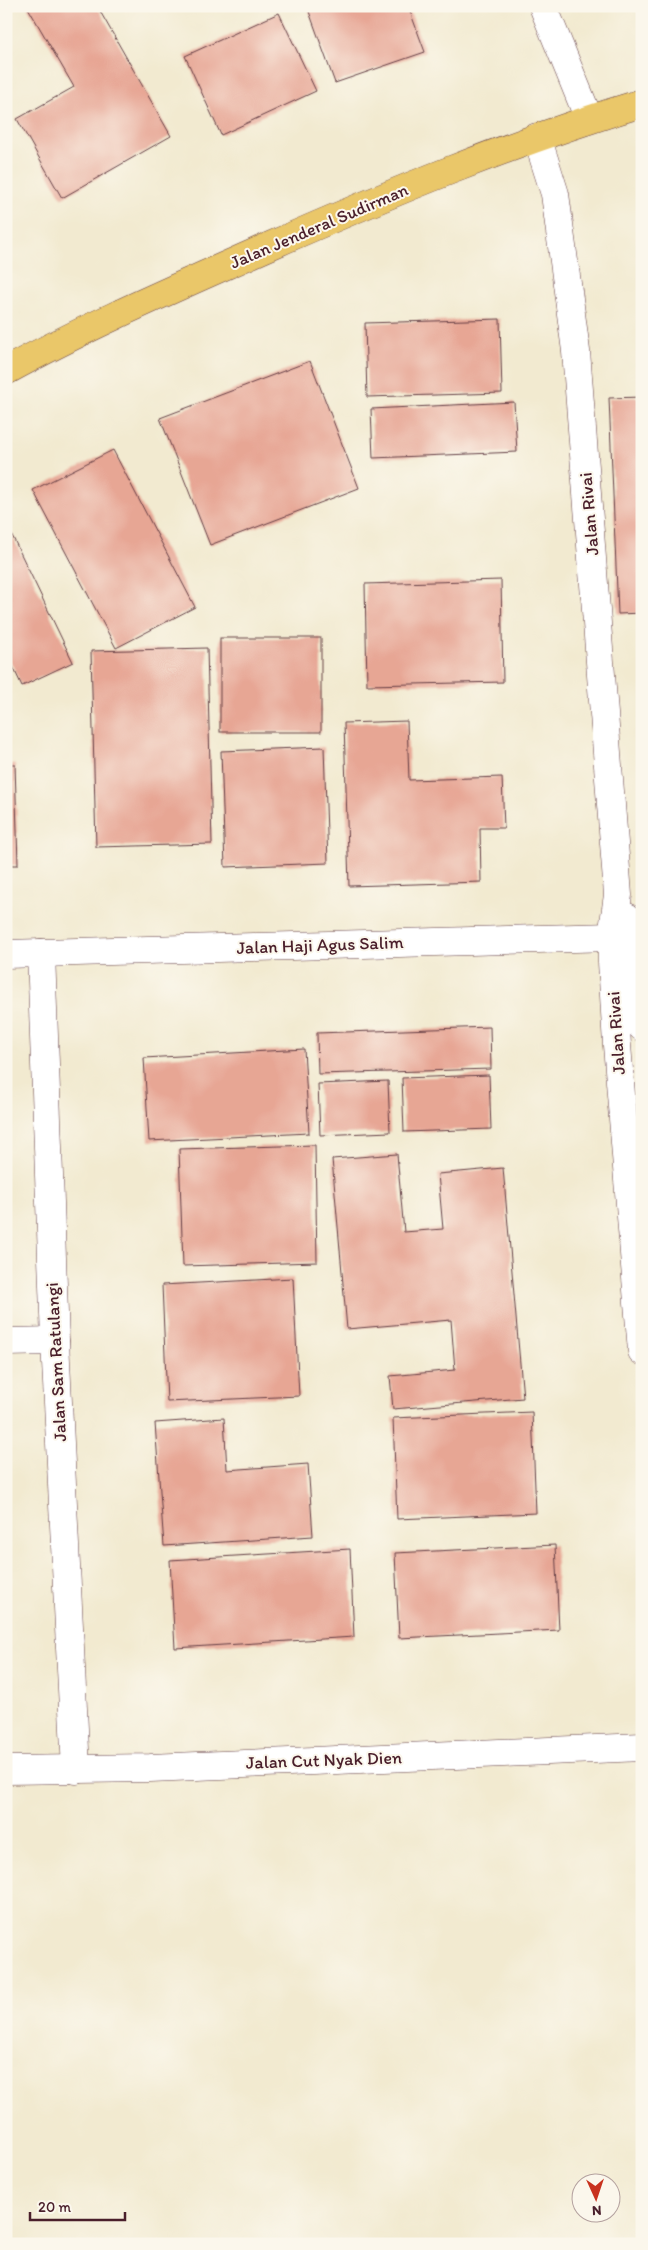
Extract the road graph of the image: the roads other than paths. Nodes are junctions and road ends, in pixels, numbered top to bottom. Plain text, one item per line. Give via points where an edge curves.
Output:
1 (543, 6) edge
2 (642, 103) edge
3 (589, 119) junction
4 (537, 137) junction
5 (6, 371) edge
6 (623, 935) junction
7 (41, 953) junction
8 (6, 954) edge
9 (642, 1027) edge
10 (55, 1341) junction
11 (6, 1342) edge
12 (642, 1351) edge
13 (642, 1747) edge
14 (6, 1770) edge
15 (76, 1770) junction

1 - 3 street
2 - 3 main road, Jalan Jenderal Sudirman
3 - 4 main road, Jalan Jenderal Sudirman
4 - 5 main road, Jalan Jenderal Sudirman via 378,199 238,260 52,346
4 - 6 street, Jalan Rivai via 555,194 576,351
6 - 7 street, Jalan Haji Agus Salim
6 - 9 street, Jalan Rivai
6 - 12 street, Jalan Rivai via 616,1045
7 - 8 street, Jalan Haji Agus Salim
7 - 10 street, Jalan Sam Ratulangi
10 - 11 street
10 - 15 street, Jalan Sam Ratulangi
13 - 15 street, Jalan Cut Nyak Dien
14 - 15 street, Jalan Cut Nyak Dien

